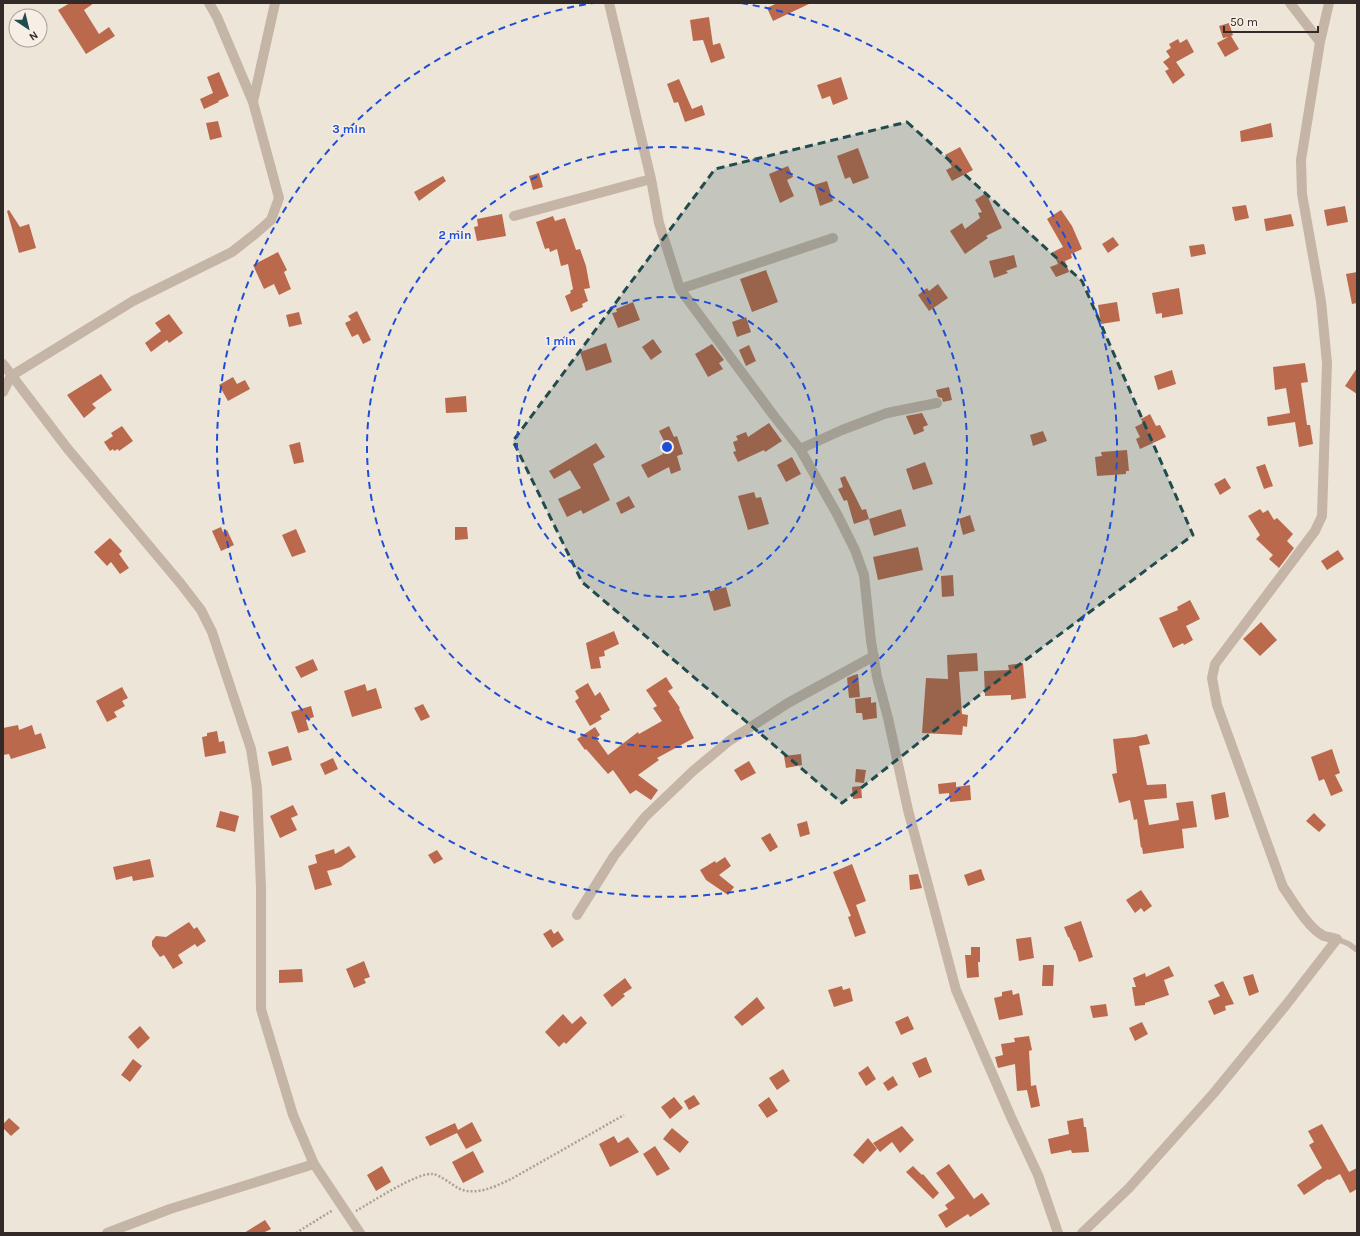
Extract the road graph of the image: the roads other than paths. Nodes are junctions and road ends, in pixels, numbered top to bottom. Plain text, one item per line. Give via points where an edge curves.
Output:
1 (209, 3) edge
2 (275, 3) edge
3 (609, 3) edge
4 (1290, 3) edge
5 (1329, 3) edge
6 (1320, 42) junction
7 (253, 102) junction
8 (651, 179) junction
9 (514, 216) dead end
10 (833, 238) dead end
11 (680, 289) junction
12 (3, 364) edge
13 (11, 376) junction
14 (3, 392) edge
15 (937, 403) dead end
16 (800, 449) junction
17 (874, 656) junction
18 (577, 915) dead end
19 (1337, 939) junction
20 (1357, 950) edge
21 (314, 1164) junction
22 (107, 1233) edge
23 (360, 1233) edge
24 (1058, 1233) edge
25 (1082, 1233) edge

1 - 7 street
2 - 7 street
3 - 8 street
4 - 6 street
5 - 6 street
6 - 19 street via 1301,160 1302,194 1321,302 1327,363 1322,516 1316,531 1224,652 1216,664 1212,678 1217,705 1283,887 1314,927 1324,935
7 - 13 street via 279,198 271,220 232,252 133,301
8 - 9 street
8 - 11 street via 659,223
10 - 11 street
11 - 16 street
12 - 13 street
13 - 14 street
13 - 21 street via 67,448 181,584 201,610 212,632 251,749 257,788 261,888 261,1009 293,1115
15 - 16 street via 887,413
16 - 17 street via 837,514 864,575
17 - 18 street via 788,703 729,740 693,771 645,818 614,856
17 - 24 street via 908,810 956,990 1038,1175
19 - 20 lane
19 - 25 street via 1286,1006 1213,1094 1129,1188
21 - 22 street via 170,1209
21 - 23 street

